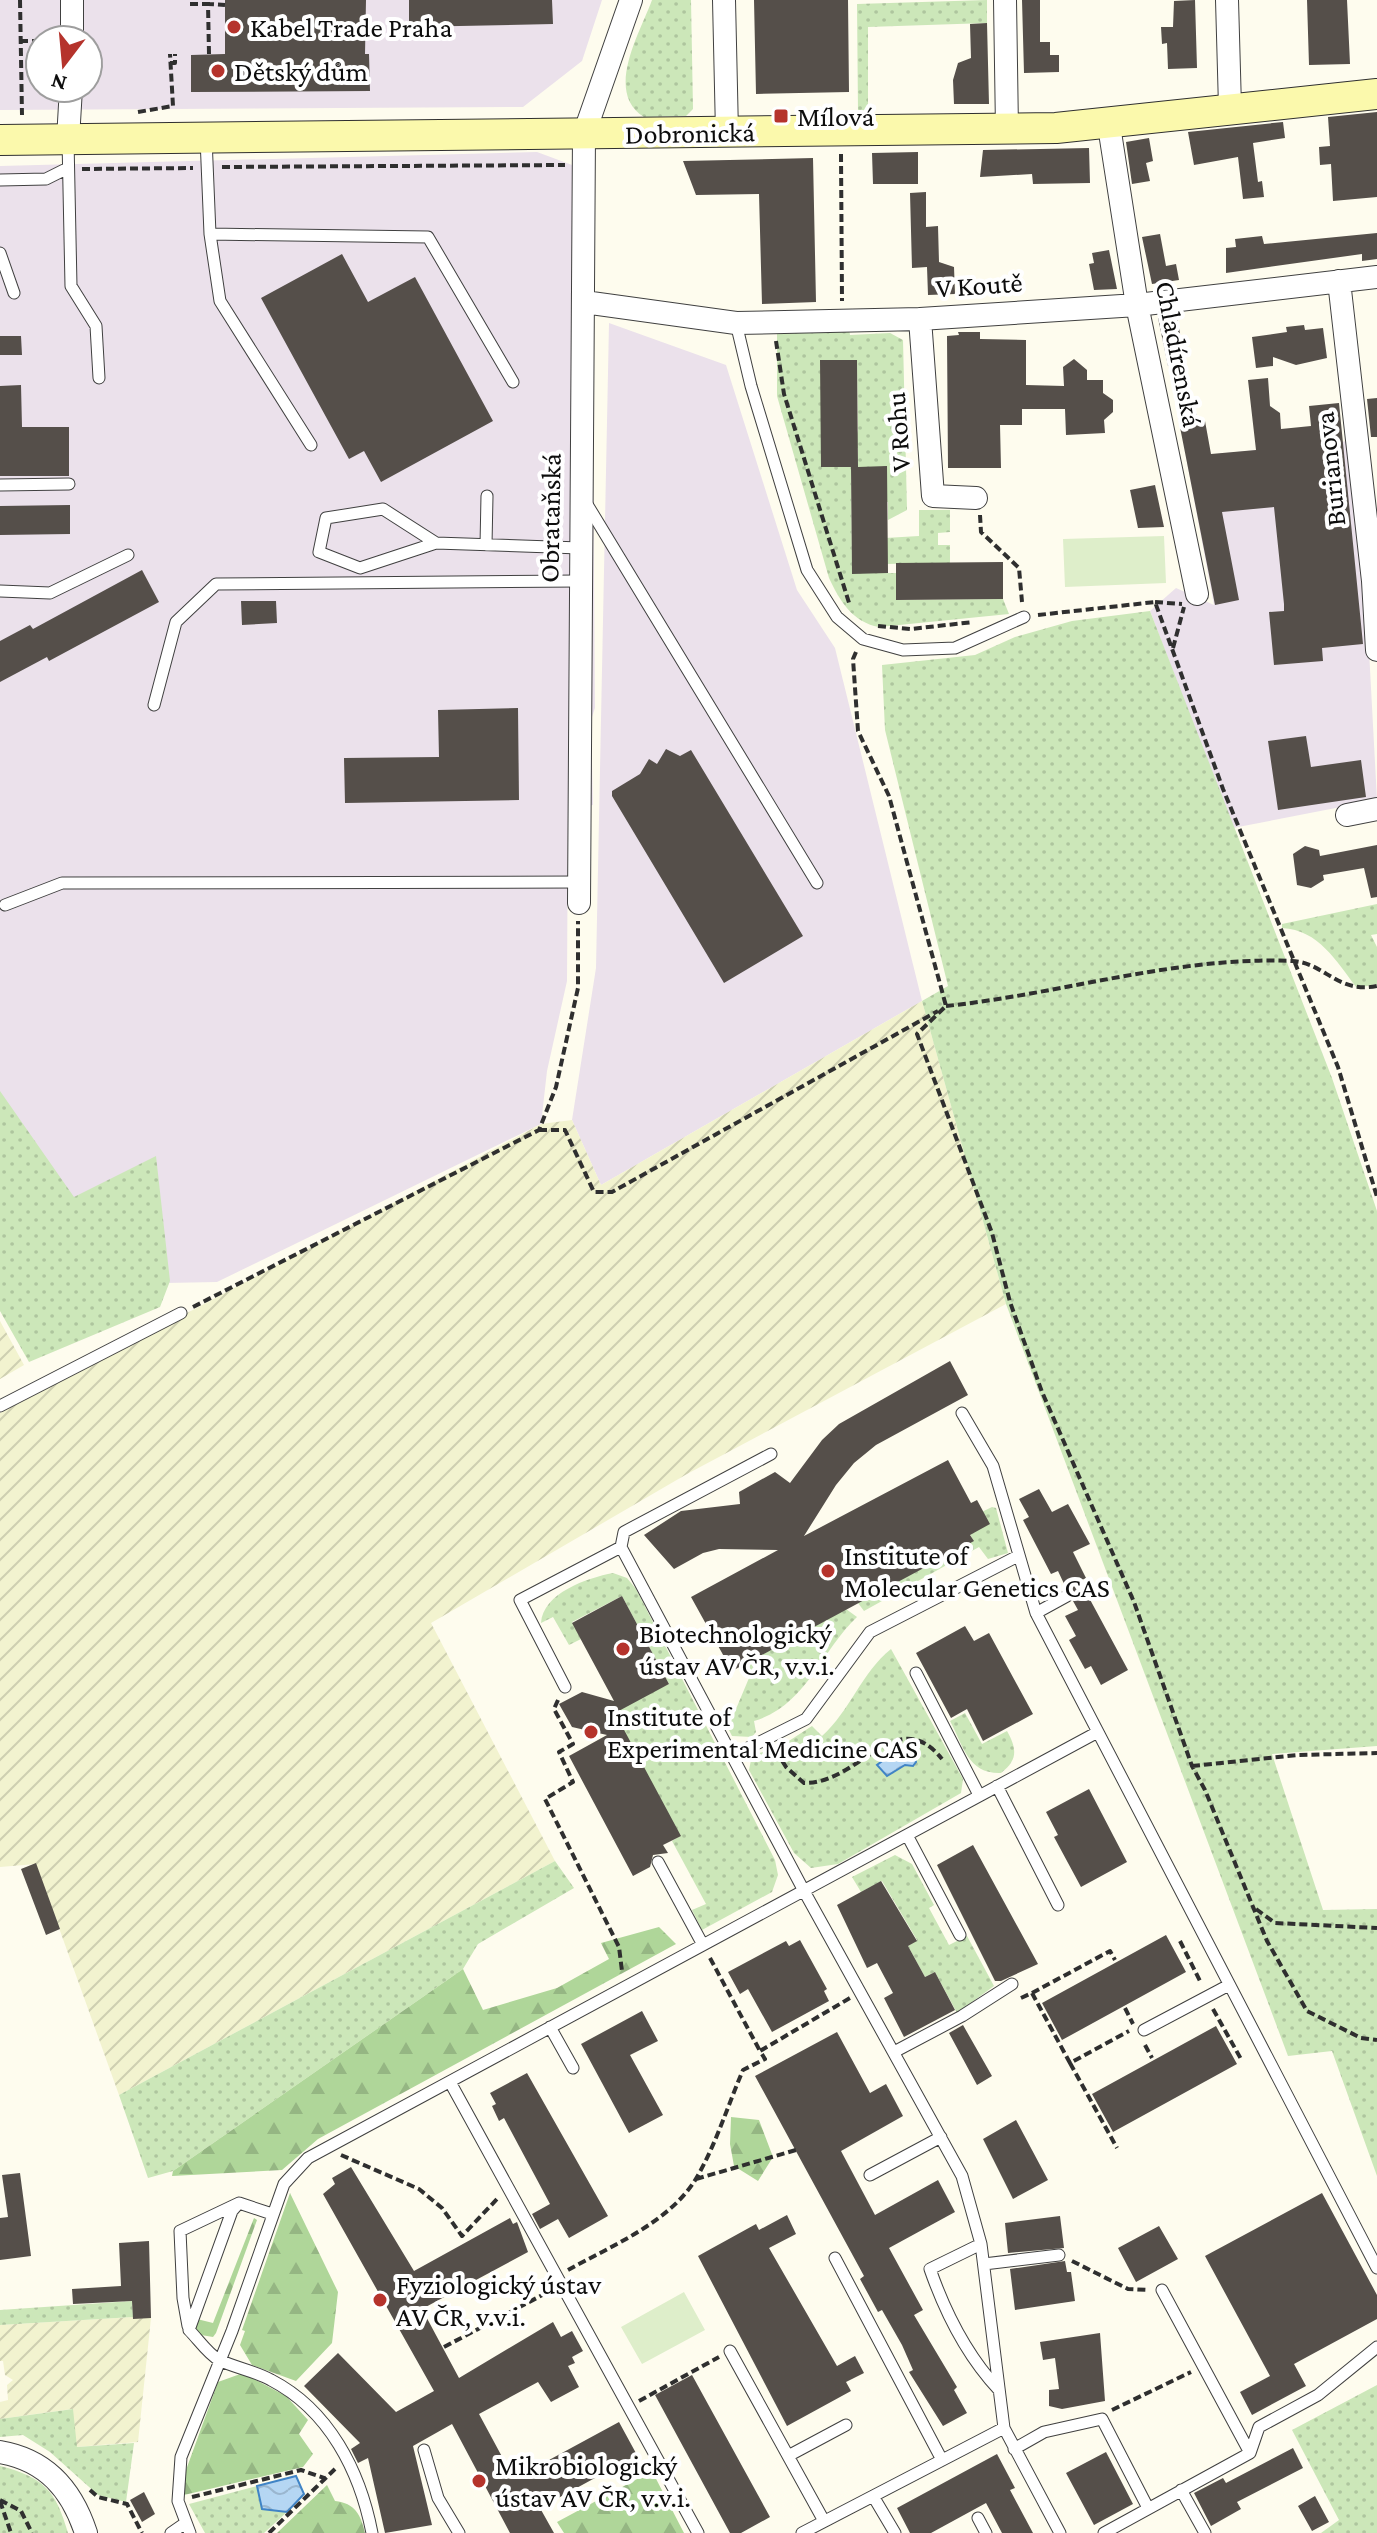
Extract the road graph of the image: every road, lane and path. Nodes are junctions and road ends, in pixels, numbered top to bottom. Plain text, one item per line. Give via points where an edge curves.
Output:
1 (20, 0) edge
2 (72, 0) edge
3 (631, 0) edge
4 (724, 0) edge
5 (1005, 0) edge
6 (1227, 0) edge
7 (208, 2) edge
8 (190, 4) dead end
9 (225, 5) dead end
10 (72, 24) edge
11 (20, 41) junction
12 (24, 41) edge
13 (172, 54) dead end
14 (209, 54) dead end
15 (1377, 94) edge
16 (70, 104) edge
17 (1230, 107) junction
18 (130, 113) dead end
19 (22, 115) junction
20 (1109, 126) junction
21 (69, 127) junction
22 (6, 128) edge
23 (1007, 129) junction
24 (727, 132) junction
25 (584, 134) junction
26 (206, 138) junction
27 (841, 147) dead end
28 (583, 165) junction
29 (207, 168) junction
30 (66, 169) junction
31 (0, 180) edge
32 (210, 234) junction
33 (0, 253) edge
34 (1377, 277) edge
35 (1339, 281) junction
36 (14, 293) dead end
37 (584, 302) junction
38 (1137, 305) junction
39 (920, 319) junction
40 (842, 320) junction
41 (736, 323) junction
42 (789, 336) dead end
43 (99, 378) dead end
44 (513, 382) dead end
45 (311, 445) dead end
46 (69, 484) dead end
47 (0, 485) edge
48 (581, 493) junction
49 (487, 496) dead end
50 (976, 498) joint
51 (436, 543) junction
52 (486, 545) junction
53 (580, 548) junction
54 (128, 555) dead end
55 (579, 581) junction
56 (1375, 581) edge
57 (0, 591) edge
58 (1197, 594) dead end
59 (1155, 602) junction
60 (851, 609) dead end
61 (1024, 617) junction
62 (987, 621) dead end
63 (863, 639) junction
64 (1172, 650) junction
65 (1377, 650) edge
66 (154, 705) dead end
67 (1377, 809) edge
68 (1347, 815) dead end
69 (817, 883) dead end
70 (580, 892) junction
71 (5, 905) dead end
72 (1296, 961) junction
73 (1377, 986) edge
74 (946, 1006) junction
75 (539, 1130) junction
76 (1377, 1197) edge
77 (181, 1313) joint
78 (0, 1406) edge
79 (962, 1413) dead end
80 (771, 1454) dead end
81 (621, 1547) junction
82 (1018, 1556) junction
83 (1067, 1596) dead end
84 (1036, 1613) junction
85 (916, 1673) dead end
86 (565, 1687) joint
87 (1096, 1733) junction
88 (770, 1737) junction
89 (1377, 1753) edge
90 (732, 1756) junction
91 (1192, 1766) junction
92 (968, 1775) junction
93 (997, 1786) junction
94 (979, 1795) junction
95 (907, 1835) junction
96 (658, 1862) dead end
97 (804, 1891) junction
98 (1058, 1905) dead end
99 (1254, 1907) junction
100 (1377, 1928) edge
101 (960, 1935) dead end
102 (703, 1945) junction
103 (1115, 1960) dead end
104 (623, 1977) dead end
105 (1012, 1984) dead end
106 (1229, 1985) junction
107 (860, 1992) junction
108 (1032, 1993) junction
109 (986, 2001) junction
110 (550, 2027) junction
111 (1140, 2032) junction
112 (1377, 2040) edge
113 (760, 2051) junction
114 (894, 2052) junction
115 (1152, 2058) dead end
116 (1070, 2063) junction
117 (573, 2068) dead end
118 (450, 2082) junction
119 (941, 2137) junction
120 (329, 2147) junction
121 (1117, 2148) dead end
122 (796, 2150) dead end
123 (870, 2175) dead end
124 (696, 2179) junction
125 (509, 2185) junction
126 (239, 2203) junction
127 (272, 2214) junction
128 (981, 2244) junction
129 (1059, 2255) joint
130 (835, 2258) dead end
131 (984, 2264) junction
132 (1377, 2268) edge
133 (560, 2278) junction
134 (1128, 2289) dead end
135 (1162, 2290) dead end
136 (189, 2330) junction
137 (444, 2347) dead end
138 (1377, 2347) edge
139 (730, 2351) dead end
140 (218, 2360) junction
141 (1203, 2366) junction
142 (700, 2368) dead end
143 (999, 2390) junction
144 (630, 2406) junction
145 (1102, 2419) junction
146 (846, 2425) dead end
147 (1004, 2428) junction
148 (1014, 2449) junction
149 (424, 2450) dead end
150 (0, 2452) edge
151 (1250, 2453) junction
152 (788, 2456) junction
153 (348, 2459) junction
154 (942, 2460) junction
155 (324, 2478) junction
156 (1181, 2490) junction
157 (873, 2496) junction
158 (0, 2500) edge
159 (178, 2501) junction
160 (1148, 2508) junction
161 (978, 2518) dead end
162 (824, 2521) junction
163 (187, 2528) edge
164 (11, 2533) edge
165 (32, 2533) edge
166 (86, 2533) edge
167 (171, 2533) edge
168 (269, 2533) edge
169 (372, 2533) edge
170 (459, 2533) edge
171 (698, 2533) edge
172 (802, 2533) edge
173 (895, 2533) edge
174 (986, 2533) edge
175 (1060, 2533) edge
176 (1104, 2533) edge
177 (1205, 2533) edge

1 - 11 path
2 - 10 street
3 - 25 street
4 - 24 street
5 - 23 street
6 - 17 street
7 - 8 path
7 - 9 path
7 - 14 path
11 - 12 path
11 - 19 path
13 - 18 path via 173,106
15 - 17 street, Dobronická
16 - 21 street
17 - 20 street, Dobronická
19 - 21 path
19 - 22 path
20 - 23 street, Dobronická
20 - 38 street, Chladírenská
21 - 22 street, Dobronická
21 - 26 street, Dobronická
21 - 30 lane
23 - 24 street, Dobronická
24 - 25 street, Dobronická
25 - 26 street, Dobronická
25 - 28 street, Obrataňská
26 - 29 lane
27 - 40 path
28 - 29 path
28 - 37 street, Obrataňská
29 - 30 path
29 - 32 lane
30 - 31 lane via 46,179
30 - 43 lane via 71,286 96,326
32 - 44 lane via 428,237
32 - 45 lane via 220,301
33 - 36 lane
34 - 35 street, V Koutě
35 - 38 street, V Koutě
35 - 56 street, Burianova
37 - 41 street, V Koutě
37 - 48 street, Obrataňská
38 - 39 street, V Koutě
38 - 58 street, Chladírenská
39 - 40 street, V Koutě
39 - 50 street, V Rohu via 933,496
40 - 41 street, V Koutě
41 - 63 lane via 807,570 837,617
42 - 60 path via 775,336 784,394
46 - 47 lane
48 - 53 street, Obrataňská
48 - 69 lane
49 - 52 lane
50 - 61 path via 981,532 1019,568
51 - 51 lane via 383,509 326,518 319,552 360,568
51 - 52 lane
52 - 53 lane
53 - 55 street, Obrataňská
54 - 57 lane via 50,593
55 - 66 lane via 216,584 176,622
55 - 70 street, Obrataňská
56 - 65 street, Burianova
59 - 61 path
59 - 64 path
59 - 64 path via 1185,604
61 - 63 lane via 955,648 903,650
62 - 63 path via 911,629 870,625
63 - 74 path via 853,659 858,731 889,796
64 - 72 path via 1223,789
67 - 68 street
70 - 71 lane via 62,883
70 - 75 path via 578,988 556,1087
72 - 73 path via 1358,990
72 - 74 path via 1189,966
72 - 76 path via 1338,1067
74 - 75 path via 612,1192 594,1192 565,1130
74 - 91 path via 917,1034 992,1233 1042,1392 1134,1602
75 - 77 path
77 - 78 lane
79 - 82 lane via 993,1466
80 - 81 lane via 624,1532
81 - 86 lane via 520,1600
81 - 90 lane
82 - 84 lane
82 - 88 lane via 870,1632 806,1719
83 - 84 lane
84 - 87 lane
85 - 92 lane
86 - 104 path via 554,1709 573,1744 559,1752 573,1782 545,1799 619,1947
87 - 93 lane
87 - 106 lane
88 - 90 lane
88 - 92 path via 786,1767 804,1783 830,1780 878,1748 914,1737 928,1742 952,1773
89 - 91 path
90 - 97 lane
91 - 99 path
92 - 94 lane
93 - 94 lane
93 - 98 lane
94 - 95 lane
95 - 97 lane
95 - 101 lane
96 - 102 lane
97 - 102 lane
97 - 107 lane
99 - 100 path via 1275,1923
99 - 112 path via 1307,2011 1361,2038
102 - 110 lane
102 - 113 path
103 - 108 path via 1110,1951
105 - 109 lane
106 - 111 lane
106 - 132 lane
107 - 113 path
107 - 114 lane
108 - 109 path via 1003,2006
108 - 116 path
109 - 114 lane
110 - 117 lane
110 - 118 lane
111 - 115 path
111 - 116 path
113 - 124 path via 765,2059 743,2070
114 - 119 lane
116 - 121 path
118 - 120 lane
118 - 125 lane
119 - 123 lane
119 - 128 lane via 962,2176
120 - 125 path via 419,2189 442,2208 462,2236
120 - 127 lane via 308,2158 284,2184
122 - 124 path
124 - 133 path via 669,2209
125 - 133 lane
126 - 127 lane
126 - 136 lane
126 - 136 lane via 180,2231
127 - 140 lane
128 - 131 lane
128 - 143 lane via 930,2269 981,2371
129 - 131 lane
129 - 134 path
130 - 154 lane
131 - 143 lane
133 - 137 path via 541,2299
133 - 144 lane
135 - 141 lane
136 - 140 lane
138 - 151 lane via 1318,2395 1259,2427
139 - 152 lane
140 - 153 lane via 273,2380 302,2399
140 - 159 lane via 181,2457
141 - 145 path
141 - 151 lane
142 - 144 path
143 - 147 lane
144 - 171 lane
145 - 148 lane via 1044,2432
145 - 160 lane
146 - 152 lane
147 - 148 lane
147 - 154 lane
148 - 175 lane
149 - 170 lane via 438,2498
150 - 166 street via 49,2472 74,2498
151 - 156 lane
152 - 162 lane
153 - 155 path
153 - 169 lane
154 - 157 lane
155 - 159 path via 301,2470
155 - 168 path
156 - 160 lane
156 - 177 lane
157 - 162 lane
157 - 173 lane
158 - 164 path
158 - 165 path via 21,2511
159 - 163 lane
160 - 176 lane
161 - 174 lane
162 - 172 lane
163 - 167 lane

